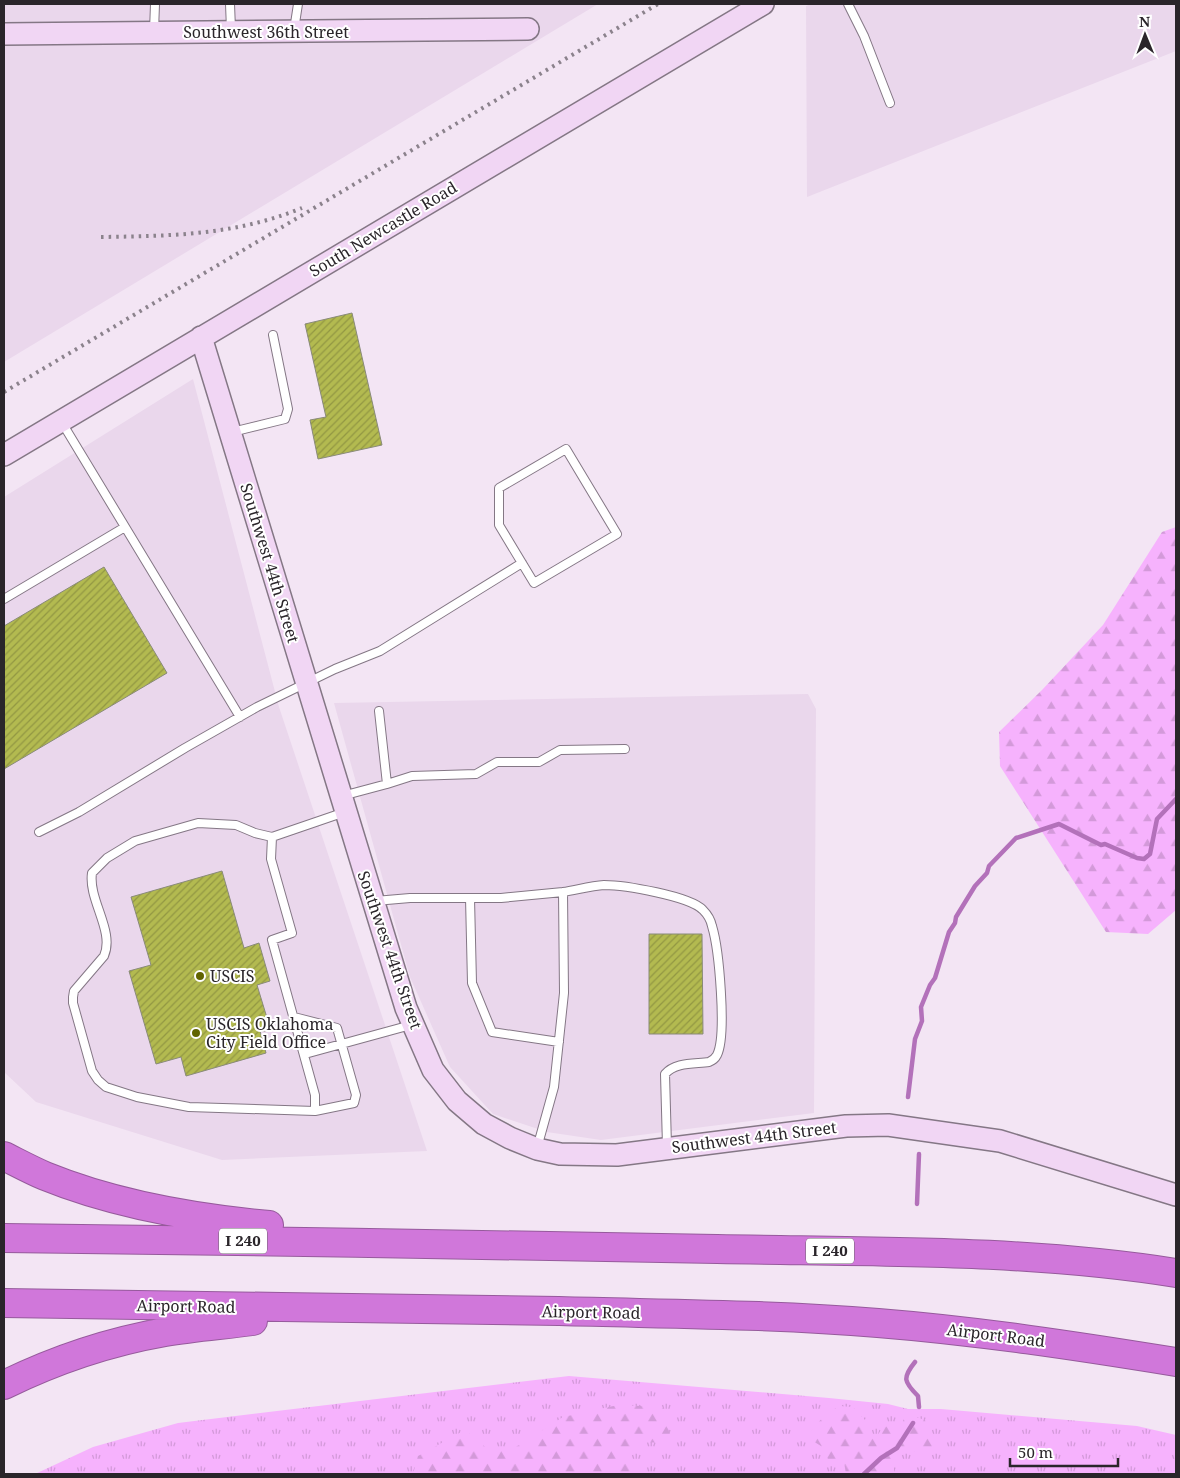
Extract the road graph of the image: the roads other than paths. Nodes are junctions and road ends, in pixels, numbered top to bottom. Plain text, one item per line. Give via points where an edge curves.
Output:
1 (155, 4) edge
2 (230, 4) edge
3 (298, 4) edge
4 (762, 4) edge
5 (848, 4) edge
6 (528, 29) dead end
7 (231, 32) junction
8 (294, 32) junction
9 (154, 33) junction
10 (4, 34) edge
11 (890, 103) dead end
12 (273, 336) dead end
13 (201, 337) junction
14 (61, 421) junction
15 (230, 433) junction
16 (4, 455) edge
17 (125, 527) junction
18 (522, 563) junction
19 (4, 599) edge
20 (306, 683) junction
21 (379, 711) dead end
22 (240, 717) junction
23 (625, 748) dead end
24 (387, 784) junction
25 (343, 804) junction
26 (39, 832) dead end
27 (272, 837) junction
28 (563, 892) junction
29 (470, 898) junction
30 (372, 902) junction
31 (294, 1018) junction
32 (413, 1024) junction
33 (559, 1042) junction
34 (341, 1044) junction
35 (305, 1054) junction
36 (315, 1111) junction
37 (667, 1148) junction
38 (537, 1150) junction
39 (4, 1156) edge
40 (1176, 1195) edge
41 (4, 1238) edge
42 (482, 1244) junction
43 (1176, 1273) edge
44 (4, 1303) edge
45 (346, 1308) junction
46 (1176, 1362) edge
47 (4, 1385) edge

1 - 9 lane
2 - 7 lane
3 - 8 lane
4 - 13 street, South Newcastle Road
5 - 11 lane
6 - 8 street, Southwest 36th Street
7 - 8 street, Southwest 36th Street
7 - 9 street, Southwest 36th Street
9 - 10 street, Southwest 36th Street
12 - 15 lane via 288,409 285,419
13 - 14 street, South Newcastle Road
13 - 15 street, Southwest 44th Street
14 - 16 street, South Newcastle Road
14 - 17 lane
15 - 20 street, Southwest 44th Street
17 - 19 lane
17 - 22 lane
18 - 18 lane via 499,525 499,488 566,449 617,534 534,583
18 - 20 lane via 380,651
20 - 22 lane
20 - 25 street, Southwest 44th Street
21 - 24 lane
22 - 26 lane via 79,812
23 - 24 lane via 560,750 539,762 497,762 476,774 412,776
24 - 25 lane
25 - 27 lane
25 - 30 street, Southwest 44th Street
27 - 31 lane via 271,859 292,933 272,940
27 - 36 lane via 236,825 198,823 135,841 107,858 92,873 107,951 74,991 73,1003 92,1071 106,1087 189,1107
28 - 29 lane
28 - 33 lane via 564,994
28 - 37 lane via 604,885 664,894 702,908 712,925 718,953 722,1030 718,1053 709,1062 675,1066 665,1074
29 - 30 lane
29 - 33 lane via 472,983 492,1032
30 - 32 street, Southwest 44th Street
31 - 34 lane via 337,1028
31 - 35 lane
32 - 34 lane
32 - 38 street, Southwest 44th Street via 433,1070 457,1101 484,1124
33 - 38 lane via 554,1088
34 - 35 lane
34 - 36 lane via 356,1094 354,1103
35 - 36 lane via 315,1095
37 - 38 street, Southwest 44th Street via 617,1155 560,1154
37 - 40 street, Southwest 44th Street via 846,1126 888,1125 1000,1141
39 - 42 highway via 62,1182 151,1208 236,1222
41 - 42 highway, I 240
42 - 43 highway, I 240 via 1008,1256
44 - 45 highway, Airport Road
45 - 46 highway, Airport Road via 764,1316 876,1323 1068,1344
45 - 47 highway via 165,1332 118,1342 71,1356

